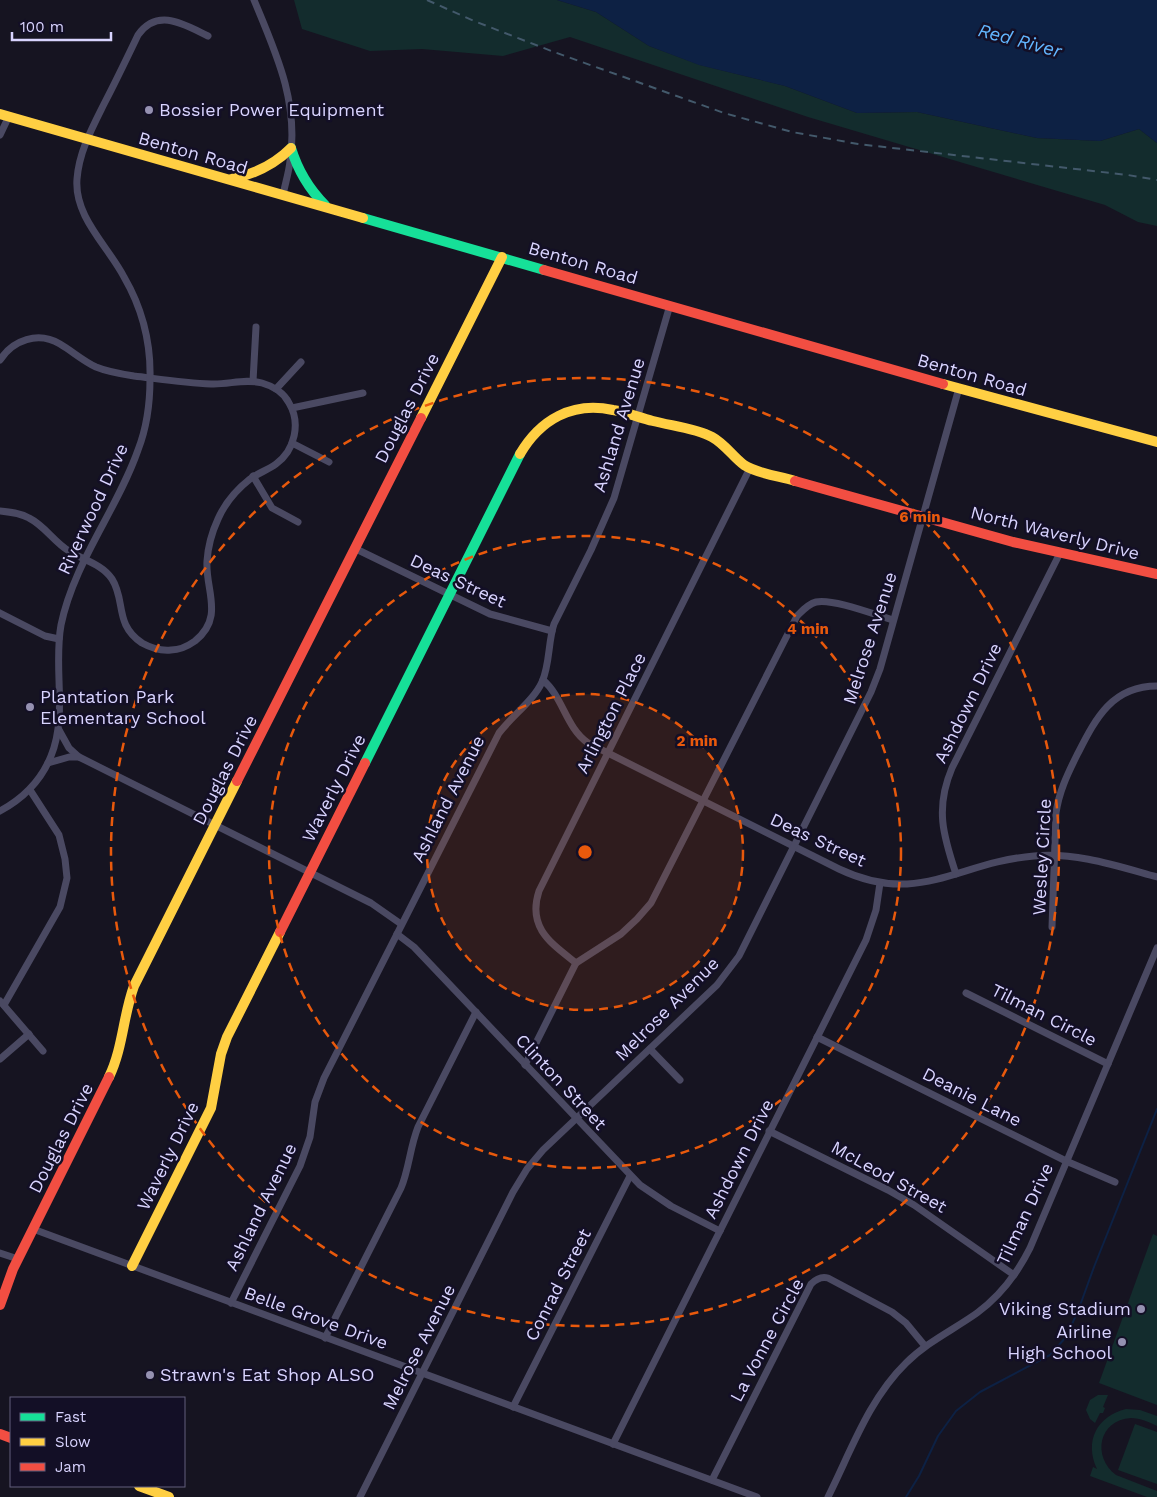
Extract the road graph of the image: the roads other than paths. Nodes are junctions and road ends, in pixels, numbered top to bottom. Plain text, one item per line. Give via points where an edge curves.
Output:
1 (254, 0) edge
2 (208, 36) dead end
3 (5, 115) edge
4 (0, 135) edge
5 (87, 139) junction
6 (291, 148) junction
7 (229, 180) junction
8 (283, 195) junction
9 (328, 208) junction
10 (502, 257) junction
11 (670, 305) junction
12 (256, 327) dead end
13 (0, 360) edge
14 (301, 362) dead end
15 (150, 378) junction
16 (253, 381) junction
17 (959, 388) junction
18 (276, 389) junction
19 (363, 394) dead end
20 (292, 408) junction
21 (638, 417) junction
22 (1157, 442) edge
23 (292, 443) junction
24 (329, 462) dead end
25 (750, 468) junction
26 (254, 476) junction
27 (0, 511) edge
28 (923, 517) junction
29 (298, 522) dead end
30 (354, 548) junction
31 (1060, 553) junction
32 (85, 559) junction
33 (1157, 574) edge
34 (449, 595) junction
35 (0, 613) edge
36 (893, 620) junction
37 (552, 631) junction
38 (59, 640) junction
39 (543, 680) junction
40 (1157, 686) edge
41 (59, 729) junction
42 (608, 753) junction
43 (80, 757) junction
44 (48, 763) junction
45 (30, 790) junction
46 (703, 801) junction
47 (0, 811) edge
48 (215, 826) junction
49 (794, 847) junction
50 (1054, 855) junction
51 (310, 873) junction
52 (956, 874) junction
53 (1157, 877) edge
54 (880, 883) junction
55 (401, 924) junction
56 (1052, 927) dead end
57 (397, 934) junction
58 (1157, 948) edge
59 (576, 963) junction
60 (966, 993) dead end
61 (2, 1003) edge
62 (476, 1012) junction
63 (29, 1034) junction
64 (817, 1036) junction
65 (650, 1049) junction
66 (43, 1051) dead end
67 (0, 1059) edge
68 (1108, 1064) junction
69 (525, 1065) junction
70 (680, 1080) dead end
71 (576, 1119) junction
72 (770, 1131) junction
73 (1066, 1161) junction
74 (630, 1176) junction
75 (1115, 1182) dead end
76 (33, 1230) junction
77 (720, 1231) junction
78 (0, 1253) edge
79 (18, 1259) junction
80 (132, 1266) junction
81 (1014, 1275) junction
82 (231, 1303) junction
83 (0, 1305) edge
84 (325, 1338) junction
85 (925, 1346) junction
86 (422, 1374) junction
87 (513, 1407) junction
88 (613, 1444) junction
89 (712, 1480) junction
90 (142, 1487) edge
91 (169, 1497) edge
92 (360, 1497) edge
93 (758, 1497) edge
94 (828, 1497) edge

1 - 6 street via 286,81 292,126
2 - 5 street, Riverwood Drive via 174,20 156,21 145,26
3 - 4 street
3 - 5 street, Benton Road
5 - 7 street, Benton Road
5 - 15 street, Riverwood Drive via 78,170 78,201 126,279 137,304 149,354
6 - 7 street via 261,171
6 - 8 street
6 - 9 street via 304,182
7 - 8 street, Benton Road
8 - 9 street, Benton Road
9 - 10 street, Benton Road
10 - 11 street, Benton Road
10 - 30 street, Douglas Drive
11 - 17 street, Benton Road
11 - 21 street, Ashland Avenue
12 - 16 street
13 - 15 street via 16,344 40,338 53,340 86,362 106,370
14 - 18 street
15 - 16 street via 210,384
15 - 32 street, Riverwood Drive via 147,418 139,449
16 - 18 street
17 - 22 street, Benton Road
17 - 28 street, Melrose Avenue
18 - 20 street
19 - 20 street
20 - 23 street via 296,429
21 - 25 street, North Waverly Drive via 712,437
21 - 34 street, Waverly Drive via 608,409 580,408 561,413 538,429 519,455
21 - 37 street, Ashland Avenue via 610,508
23 - 24 street
23 - 26 street via 277,464
25 - 28 street, North Waverly Drive
25 - 42 street, Arlington Place
26 - 29 street via 272,508
26 - 32 street via 234,493 218,518 207,561 211,617 198,638 183,647 162,650 146,645 134,636 126,624 113,580
27 - 32 street via 28,517 65,549
28 - 31 street, North Waverly Drive
28 - 36 street, Melrose Avenue
30 - 34 street, Deas Street
30 - 48 street, Douglas Drive
31 - 33 street, North Waverly Drive
31 - 52 street, Ashdown Drive via 945,786 942,822
32 - 38 street, Riverwood Drive via 64,611
34 - 37 street, Deas Street via 490,614
34 - 51 street, Waverly Drive
35 - 38 street
36 - 46 street via 830,602 816,602 803,610 789,630
36 - 49 street, Melrose Avenue via 866,705
37 - 39 street, Ashland Avenue
38 - 41 street, Riverwood Drive
39 - 42 street, Deas Street via 552,689 579,736
39 - 55 street, Ashland Avenue via 536,694 499,733
40 - 50 street, Wesley Circle via 1140,688 1117,698 1096,718 1061,789
41 - 43 street via 69,748
41 - 44 street, Riverwood Drive
42 - 46 street, Deas Street
42 - 59 street, Arlington Place via 542,883 536,904 536,918 541,931
43 - 44 street
43 - 48 street
44 - 45 street, Riverwood Drive
45 - 47 street
45 - 61 street via 59,835 66,859 66,878 56,916
46 - 49 street, Deas Street
46 - 59 street via 657,894 646,909 620,934
48 - 51 street
48 - 76 street, Douglas Drive via 134,986 113,1069
49 - 54 street, Deas Street via 849,874
49 - 65 street, Melrose Avenue via 728,972
50 - 52 street, Deas Street via 1003,860
50 - 53 street, Deas Street via 1099,861
50 - 56 street, Wesley Circle
51 - 55 street via 371,903
51 - 80 street, Waverly Drive via 227,1037 220,1054 211,1108
52 - 54 street, Deas Street via 916,884
54 - 64 street, Ashdown Drive via 876,910 866,940
55 - 57 street, Ashland Avenue
57 - 62 street, Clinton Street via 414,947
57 - 82 street, Ashland Avenue via 317,1095 310,1137 300,1166
58 - 68 street, Tilman Drive
59 - 69 street
60 - 68 street, Tilman Circle
61 - 63 street
62 - 69 street, Clinton Street
62 - 84 street via 418,1127 401,1188
63 - 66 street
63 - 67 street
64 - 72 street, Ashdown Drive
64 - 73 street, Deanie Lane
65 - 70 street
65 - 71 street, Melrose Avenue
68 - 73 street, Tilman Drive
69 - 71 street, Clinton Street
71 - 74 street, Clinton Street
71 - 86 street, Melrose Avenue via 543,1150 521,1178
72 - 77 street, Ashdown Drive
72 - 81 street, McLeod Street via 908,1201
73 - 75 street, Deanie Lane
73 - 81 street, Tilman Drive via 1030,1248
74 - 77 street, Clinton Street via 653,1196
74 - 87 street, Conrad Street
76 - 79 street, Douglas Drive
76 - 80 street, Belle Grove Drive
77 - 88 street, Ashdown Drive
78 - 79 street
79 - 83 street, Douglas Drive
80 - 82 street, Belle Grove Drive
81 - 85 street, Tilman Drive via 988,1304
82 - 84 street, Belle Grove Drive
84 - 86 street, Belle Grove Drive
85 - 89 street, La Vonne Circle via 892,1312 828,1278 817,1279 811,1284
85 - 94 street, Tilman Drive via 882,1392
86 - 87 street, Belle Grove Drive
86 - 92 street, Melrose Avenue
87 - 88 street, Belle Grove Drive
88 - 89 street, Belle Grove Drive
89 - 93 street, Belle Grove Drive
90 - 91 street

